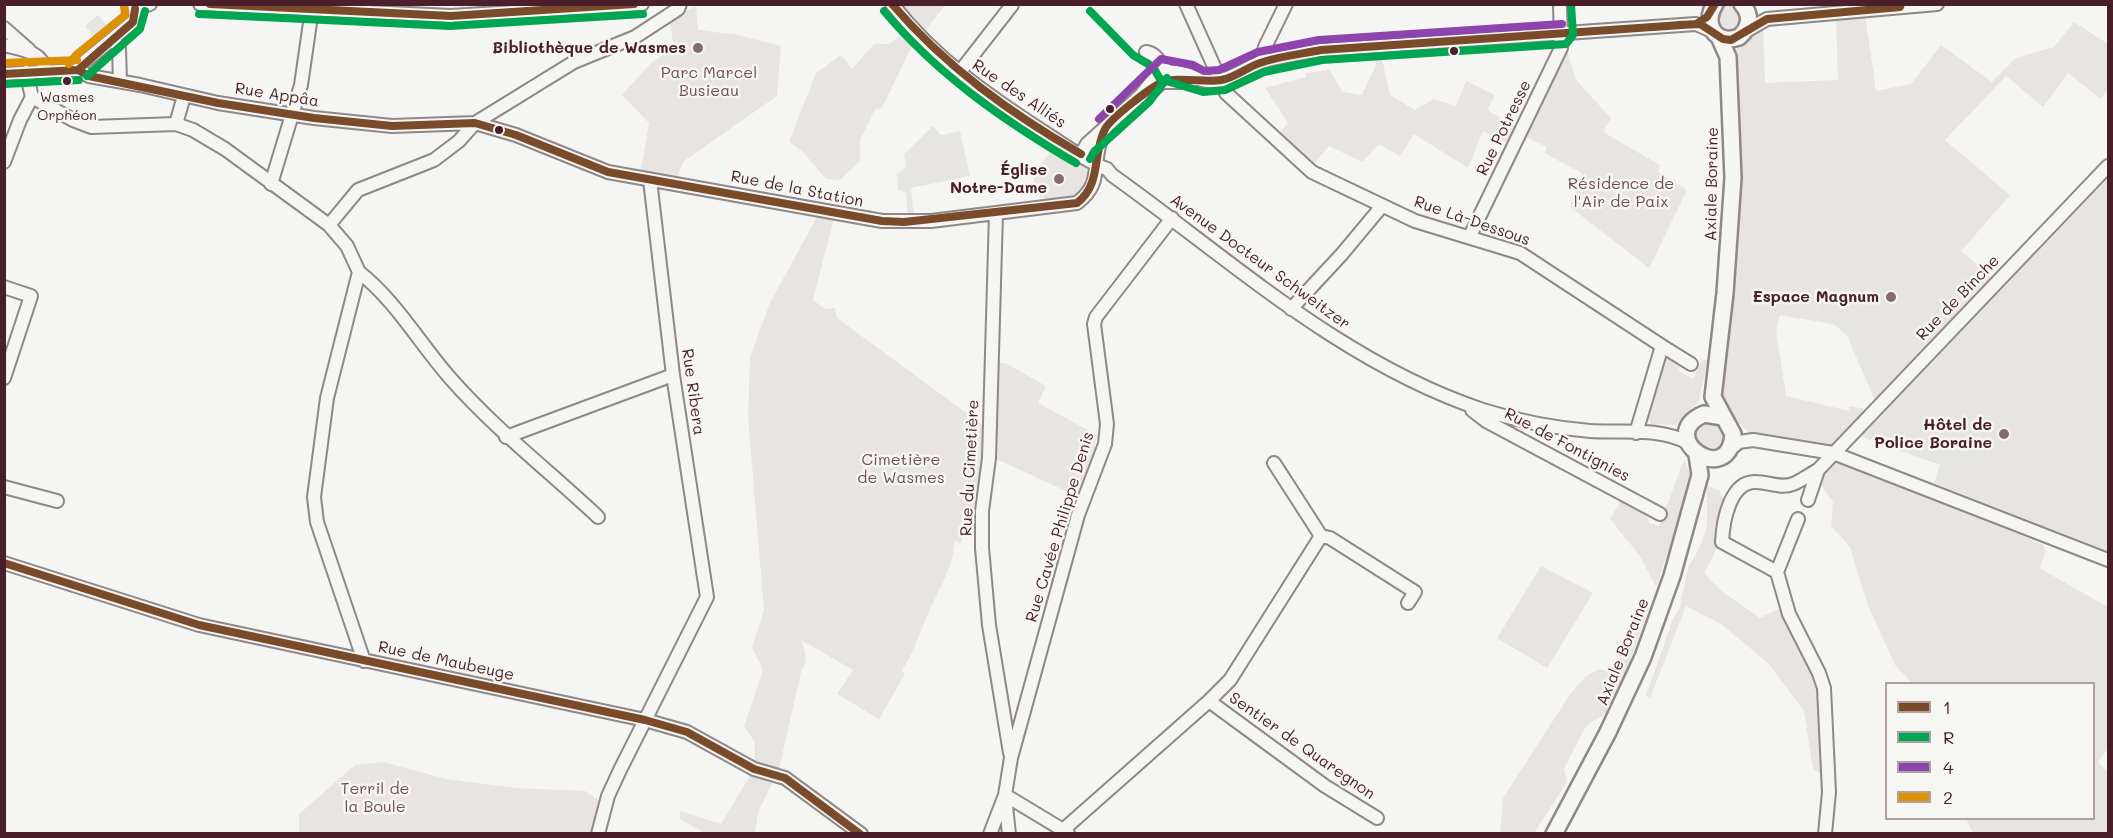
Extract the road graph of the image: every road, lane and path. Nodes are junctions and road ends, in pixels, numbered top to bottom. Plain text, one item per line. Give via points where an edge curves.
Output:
1 (150, 4) edge
2 (200, 4) edge
3 (642, 4) edge
4 (680, 4) edge
5 (892, 4) edge
6 (1186, 4) edge
7 (1286, 4) edge
8 (1560, 4) edge
9 (1938, 4) edge
10 (1012, 5) edge
11 (598, 6) edge
12 (1886, 6) edge
13 (1901, 6) edge
14 (134, 7) edge
15 (1714, 7) edge
16 (1744, 7) edge
17 (312, 9) junction
18 (1767, 19) junction
19 (1696, 24) junction
20 (4, 28) edge
21 (1563, 34) junction
22 (1716, 34) junction
23 (1742, 34) junction
24 (114, 40) junction
25 (4, 45) edge
26 (30, 51) junction
27 (1728, 57) junction
28 (1261, 62) junction
29 (45, 70) junction
30 (78, 70) junction
31 (26, 72) junction
32 (959, 73) junction
33 (4, 74) edge
34 (1221, 80) junction
35 (120, 81) junction
36 (184, 96) junction
37 (32, 97) junction
38 (291, 113) junction
39 (475, 123) junction
40 (176, 124) junction
41 (1106, 127) junction
42 (1081, 154) junction
43 (4, 162) edge
44 (2109, 166) edge
45 (1097, 169) junction
46 (650, 180) junction
47 (271, 184) junction
48 (1382, 206) junction
49 (996, 213) junction
50 (1172, 218) junction
51 (329, 225) junction
52 (1470, 236) junction
53 (359, 272) junction
54 (4, 287) edge
55 (1291, 309) junction
56 (1662, 346) junction
57 (1691, 364) dead end
58 (673, 375) junction
59 (4, 378) edge
60 (1713, 388) junction
61 (1461, 402) junction
62 (1695, 419) junction
63 (1726, 419) junction
64 (1636, 433) junction
65 (1671, 435) junction
66 (506, 437) junction
67 (1753, 440) junction
68 (1693, 449) junction
69 (1833, 453) junction
70 (1721, 455) junction
71 (1274, 463) dead end
72 (1818, 470) junction
73 (1700, 474) junction
74 (4, 487) edge
75 (1808, 500) dead end
76 (57, 501) dead end
77 (1660, 514) dead end
78 (598, 518) dead end
79 (1798, 519) dead end
80 (1318, 538) junction
81 (2109, 560) edge
82 (4, 563) edge
83 (1777, 572) junction
84 (1408, 603) dead end
85 (364, 661) junction
86 (1209, 701) junction
87 (645, 720) junction
88 (1011, 758) junction
89 (1005, 795) junction
90 (1377, 818) dead end
91 (1066, 832) edge
92 (598, 834) edge
93 (861, 834) edge
94 (990, 834) edge
95 (1009, 834) edge
96 (1554, 834) edge
97 (1825, 834) edge

1 - 14 street
2 - 17 street
3 - 11 street
4 - 39 street via 635,37 574,63
5 - 32 street, Rue des Alliés
6 - 34 street, Rue Là-Dessous
7 - 28 street
8 - 21 street
9 - 13 street
10 - 32 street
11 - 17 street via 451,16
12 - 13 street
12 - 18 street
14 - 24 street via 133,22
15 - 19 street
15 - 22 main road
16 - 18 street
16 - 23 main road via 1749,21
17 - 38 street via 305,67
18 - 23 street
19 - 21 street
19 - 22 street
20 - 26 street
21 - 28 street via 1321,50
21 - 52 street, Rue Potresse via 1561,48
22 - 23 main road via 1732,40
22 - 27 main road
23 - 27 main road
24 - 30 street
24 - 35 street via 119,49
25 - 26 street
26 - 29 street via 42,61
27 - 60 main road, Axiale Boraine via 1732,213
28 - 34 street
29 - 30 street, Rue Appâa
29 - 31 street, Rue Appâa
30 - 35 street, Rue Appâa via 86,76
31 - 33 street, Rue Appâa
31 - 37 street
32 - 42 street, Rue des Alliés
34 - 41 street via 1189,82 1163,76 1150,92 1140,95
34 - 48 street, Rue Là-Dessous via 1230,97 1302,165
35 - 36 street, Rue Appâa
36 - 38 street, Rue Appâa
36 - 40 street
37 - 40 street via 91,127
37 - 43 street
38 - 39 street, Rue Appâa via 392,126
38 - 47 street
39 - 46 street, Rue de la Station via 516,135 599,169
39 - 51 street via 434,160 358,190
40 - 47 street via 210,139
41 - 42 street
41 - 45 street via 1097,152
42 - 45 street
44 - 69 street, Rue de Binche
45 - 49 street, Rue de la Station via 1085,197 1077,203
45 - 50 street, Avenue Docteur Schweitzer via 1112,175
46 - 49 street, Rue de la Station via 882,221 928,221
46 - 58 street, Rue Ribera
47 - 51 street
48 - 52 street, Rue Là-Dessous via 1430,226
48 - 55 street
49 - 88 street, Rue du Cimetière via 989,458 982,548 989,625
50 - 55 street, Avenue Docteur Schweitzer
50 - 88 street, Rue Cavée Philippe Denis via 1096,317 1107,424 1105,444 1078,515
51 - 53 street via 347,246
52 - 56 street, Rue Là-Dessous via 1536,261
53 - 66 street via 375,285 445,380
53 - 85 street via 327,398 315,473 316,513
54 - 59 street via 31,296
55 - 61 street, Avenue Docteur Schweitzer via 1391,370
56 - 57 street, Rue Là-Dessous
56 - 64 street
58 - 66 street
58 - 87 street, Rue Ribera via 707,597
60 - 62 main road, Axiale Boraine via 1706,408
60 - 63 main road, Axiale Boraine via 1714,402
61 - 64 street, Avenue Docteur Schweitzer via 1535,423
61 - 77 street, Rue de Fontignies via 1486,421
62 - 63 main road via 1710,413
62 - 65 street
62 - 68 main road, Axiale Boraine via 1687,436
63 - 67 street
63 - 70 main road, Axiale Boraine via 1733,434
64 - 65 street, Avenue Docteur Schweitzer
65 - 68 street
66 - 78 street
67 - 69 street
67 - 70 street via 1739,442
68 - 70 main road via 1703,458
68 - 73 main road, Axiale Boraine
69 - 72 street
69 - 81 street
70 - 73 main road
71 - 80 street
72 - 75 street
72 - 83 street via 1794,484 1772,486 1756,482 1738,487 1733,495 1722,542
73 - 96 main road, Axiale Boraine via 1672,576 1643,657
74 - 76 street
79 - 83 street
80 - 84 street via 1330,538 1415,592
80 - 86 street, Sentier de Quaregnon via 1230,680
82 - 85 street, Rue de Maubeuge via 199,625
83 - 97 street via 1790,615 1824,688 1828,792
85 - 87 street, Rue de Maubeuge
86 - 90 street, Sentier de Quaregnon via 1325,786
86 - 91 street, Sentier de Quaregnon
87 - 92 street via 608,796
87 - 93 street, Rue de Maubeuge via 687,732 754,768 797,784
88 - 89 street, Rue Cavée Philippe Denis
89 - 91 street
89 - 94 street
89 - 95 street

